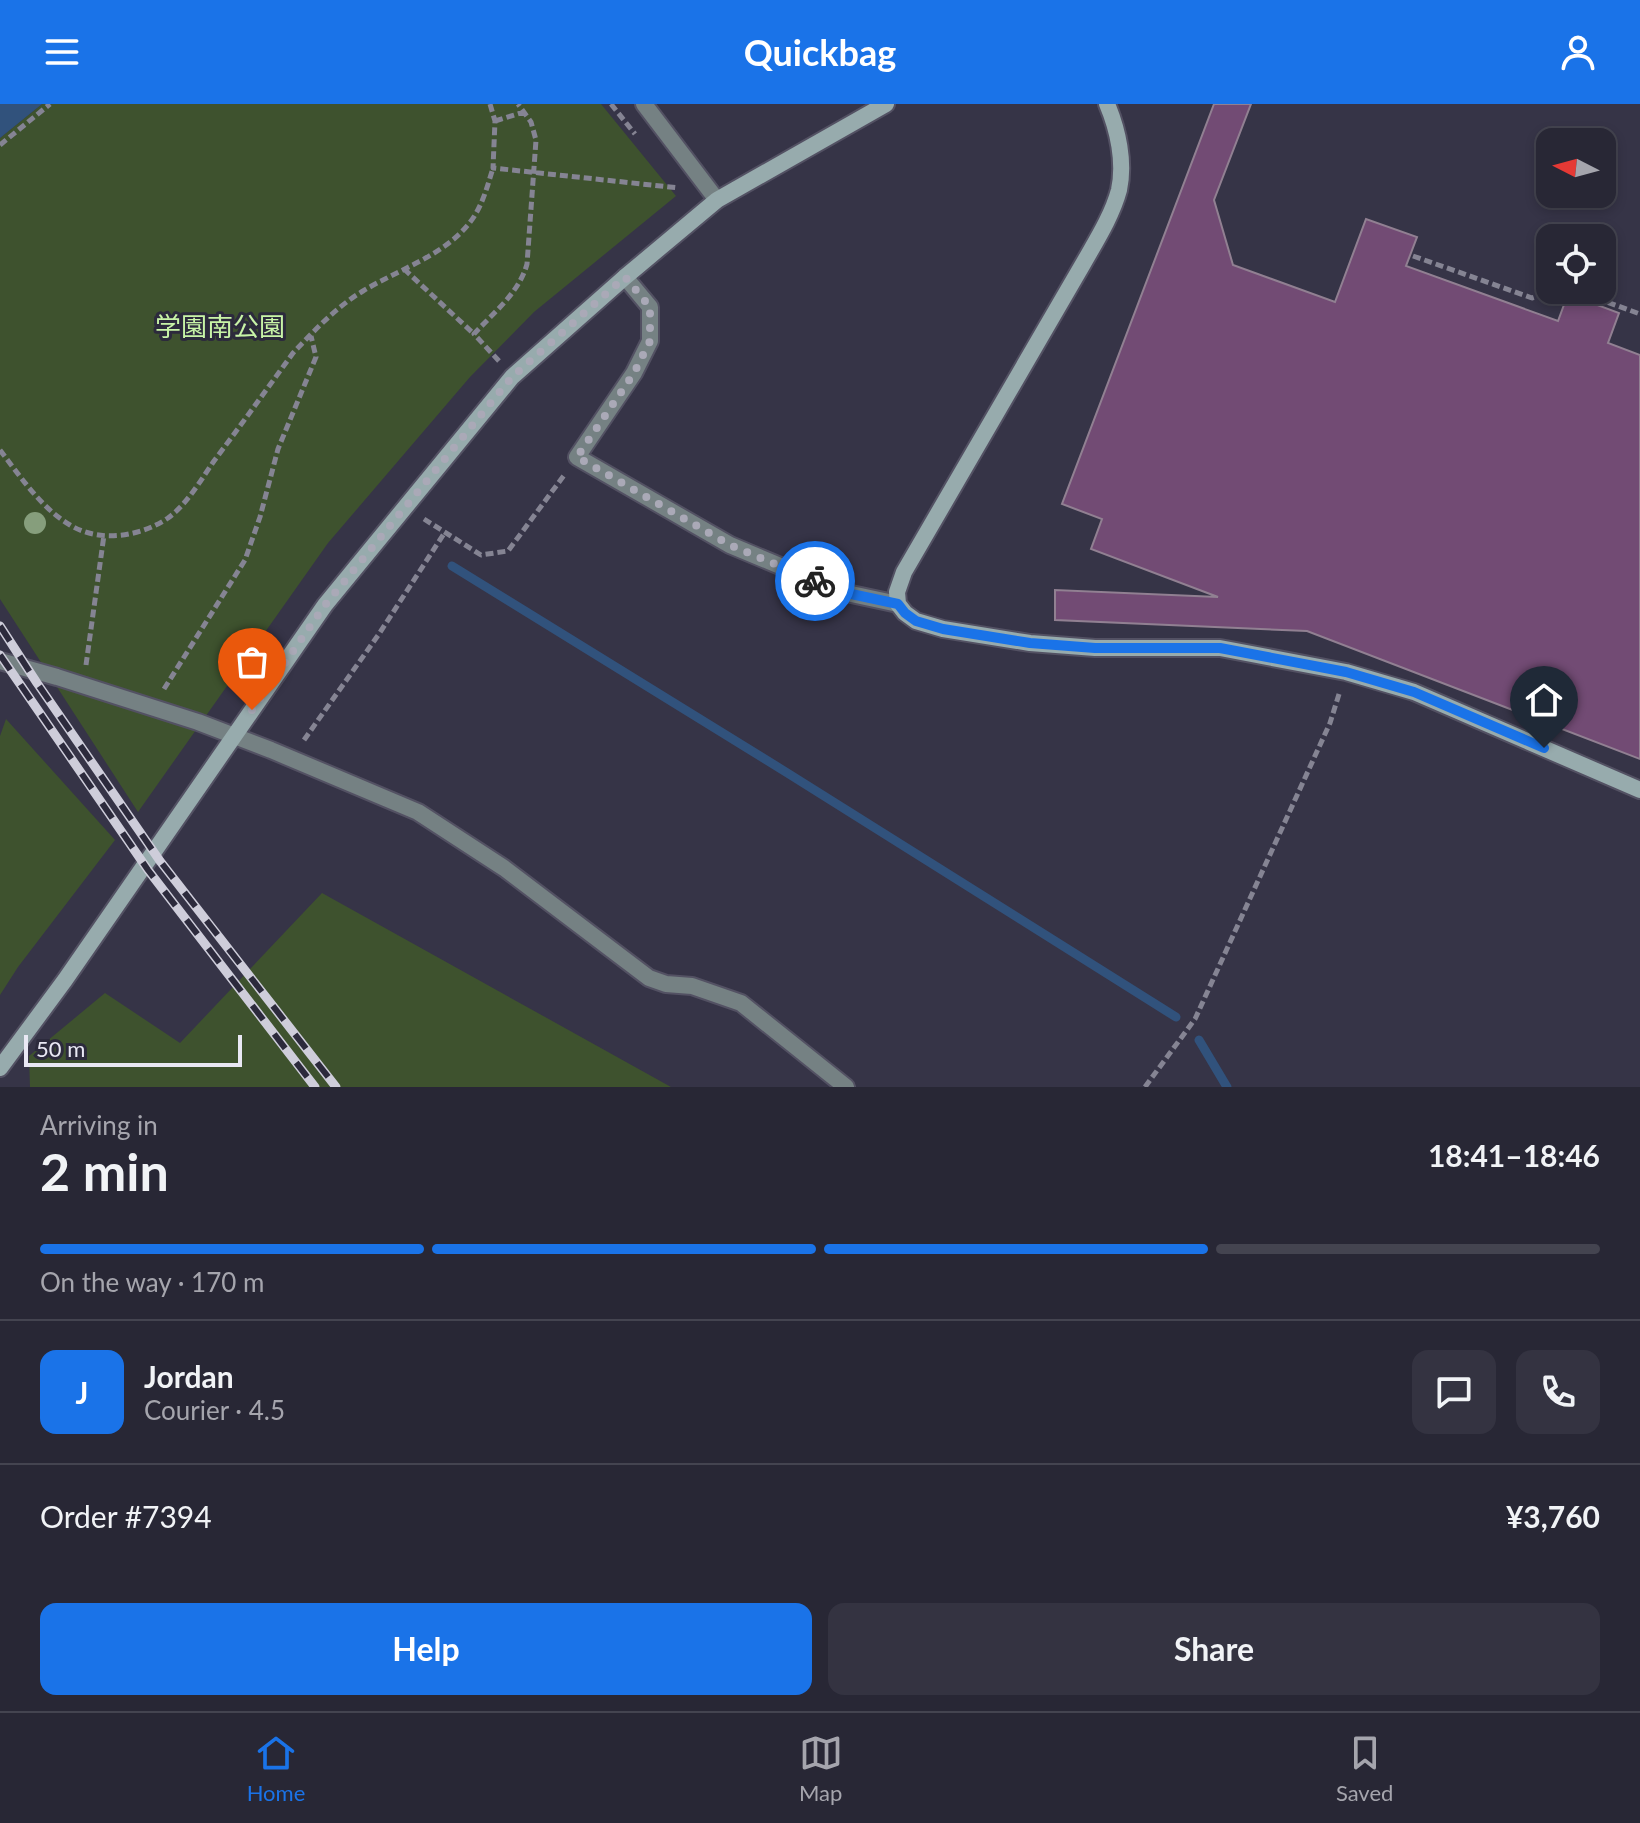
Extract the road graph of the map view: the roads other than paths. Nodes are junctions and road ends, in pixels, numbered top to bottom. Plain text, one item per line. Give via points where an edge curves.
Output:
1 (644, 104) edge
2 (886, 104) edge
3 (1107, 104) edge
4 (717, 200) junction
5 (625, 277) junction
6 (898, 604) junction
7 (0, 661) edge
8 (234, 736) junction
9 (1640, 790) edge
10 (0, 1068) edge
11 (846, 1087) edge

1 - 4 street
2 - 4 street
3 - 6 street via 1120,142 1120,165 1119,189 1103,228 904,572
4 - 5 street
5 - 6 street via 650,307 650,341 577,457 730,545 842,592
5 - 8 street via 512,377 325,605
6 - 9 street via 916,621 1018,642 1220,648 1346,672 1414,692
7 - 8 street
8 - 10 street
8 - 11 street via 418,812 504,868 649,978 741,1003

